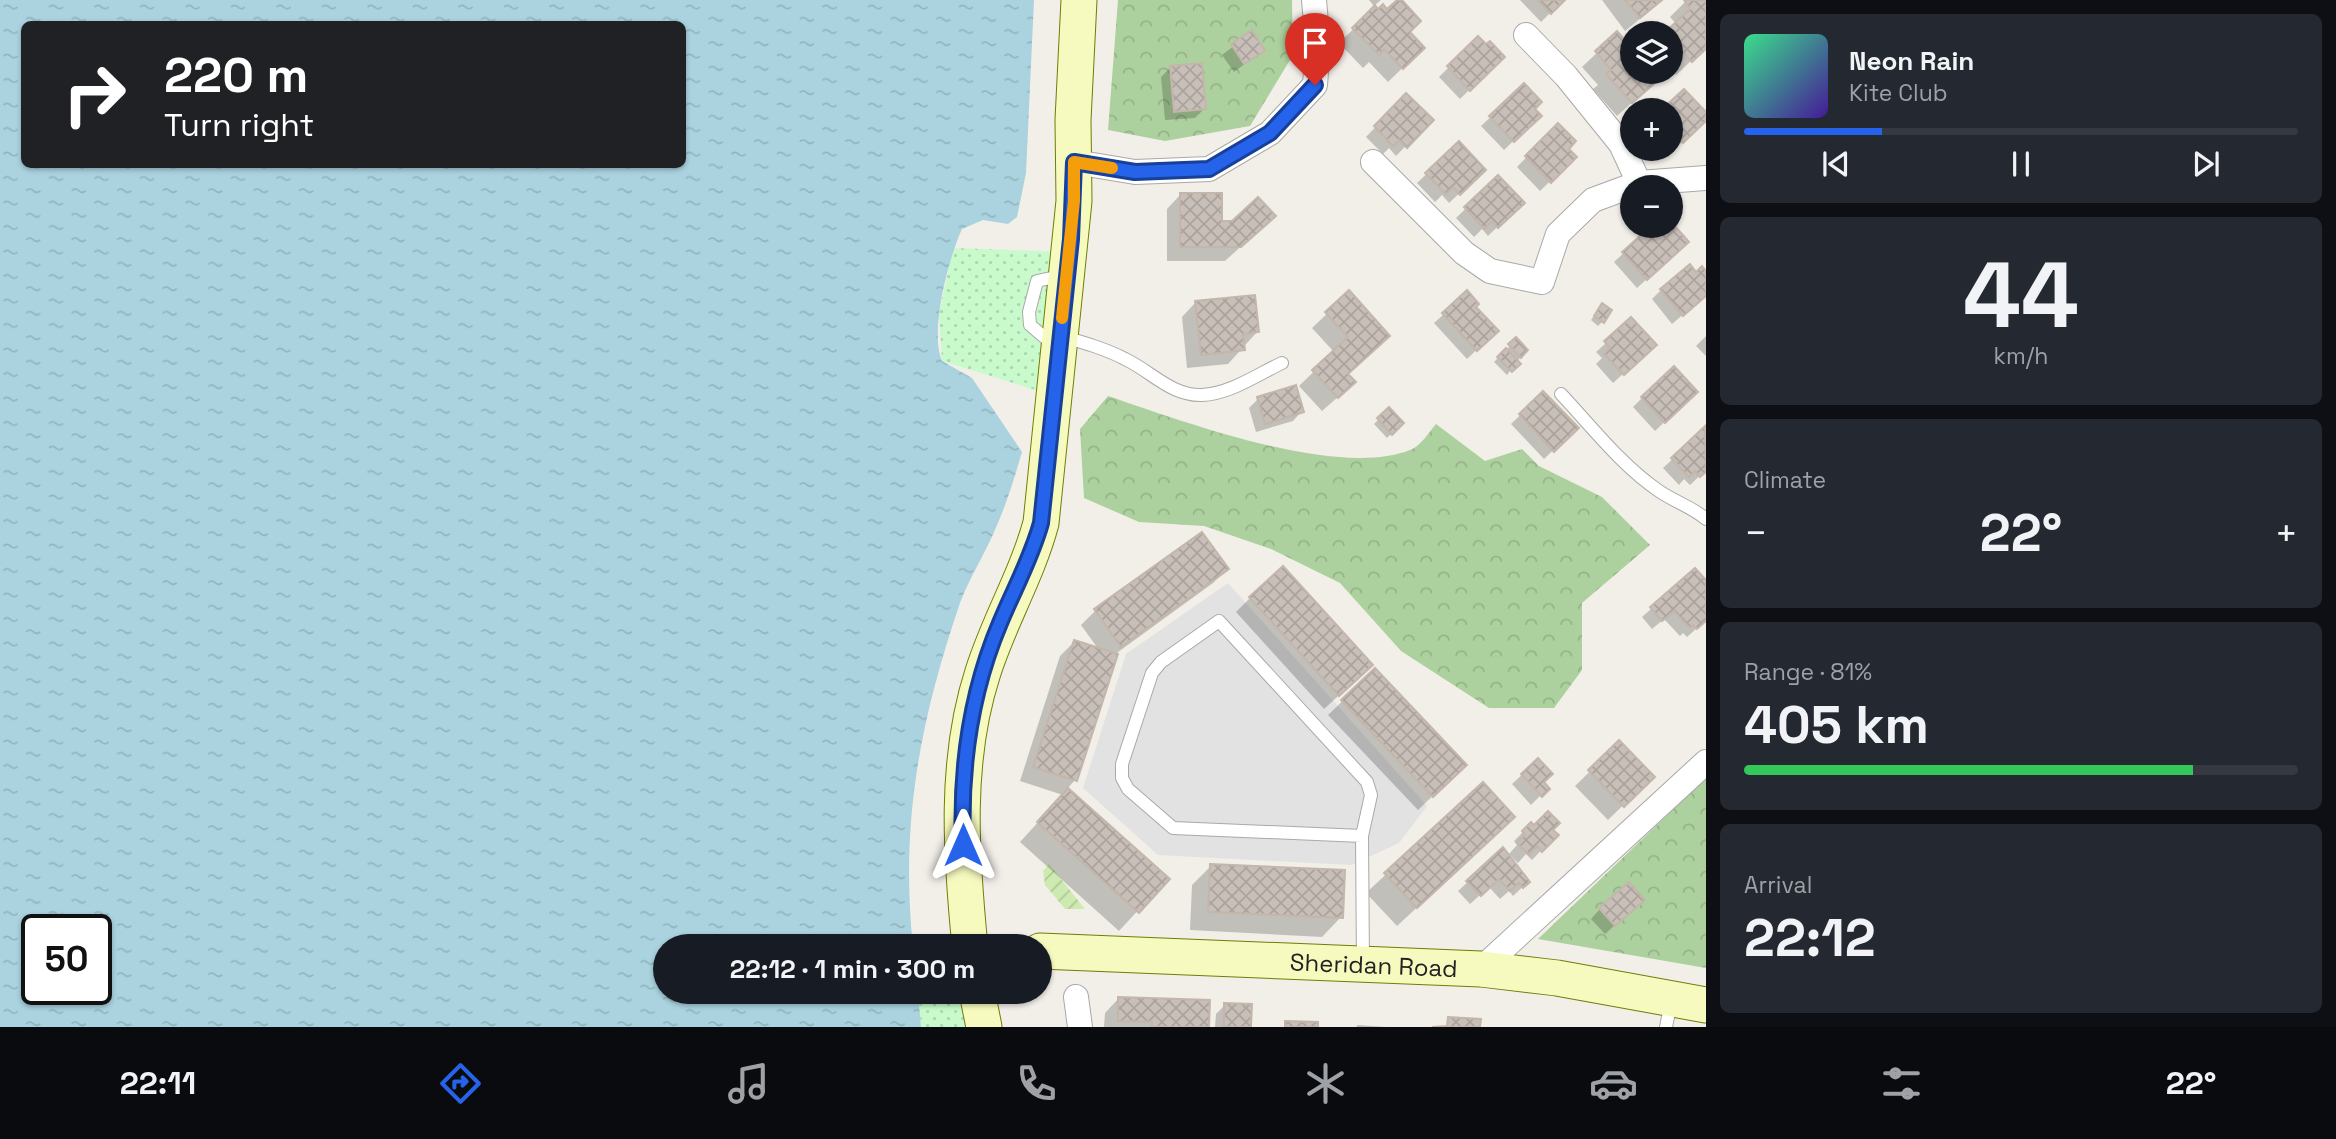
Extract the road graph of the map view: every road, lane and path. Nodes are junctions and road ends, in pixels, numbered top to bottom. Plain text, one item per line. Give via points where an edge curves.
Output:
1 (1079, 0) edge
2 (1314, 0) edge
3 (1526, 35) dead end
4 (1074, 162) junction
5 (1373, 162) dead end
6 (1635, 175) edge
7 (1706, 178) edge
8 (1683, 180) edge
9 (1620, 190) edge
10 (1060, 342) junction
11 (1282, 363) dead end
12 (1561, 394) dead end
13 (1706, 519) edge
14 (1706, 762) edge
15 (1362, 836) junction
16 (969, 934) edge
17 (1052, 951) edge
18 (1363, 964) junction
19 (1481, 969) junction
20 (1076, 997) dead end
21 (980, 1004) edge
22 (1706, 1005) edge
23 (1669, 1013) edge
24 (985, 1027) edge
25 (1080, 1027) edge

1 - 4 main road
2 - 4 street via 1315,85 1270,133 1209,169 1135,172
3 - 6 street via 1621,144
4 - 10 main road
5 - 9 street via 1464,253 1490,271 1542,282 1558,234 1593,200
7 - 8 street
10 - 11 lane via 1127,359 1158,381 1192,394 1219,392
10 - 16 main road via 1041,523 1034,551 983,671 966,746 962,829
12 - 13 lane via 1659,491
14 - 19 street
15 - 15 lane via 1173,828 1166,823 1122,778 1122,764 1152,673 1161,662 1219,621 1367,782 1371,795
15 - 18 lane
17 - 18 main road, Sheridan Road
18 - 19 main road, Sheridan Road
19 - 23 main road, Sheridan Road via 1557,978
20 - 25 street
21 - 24 main road
22 - 23 main road, Sheridan Road

